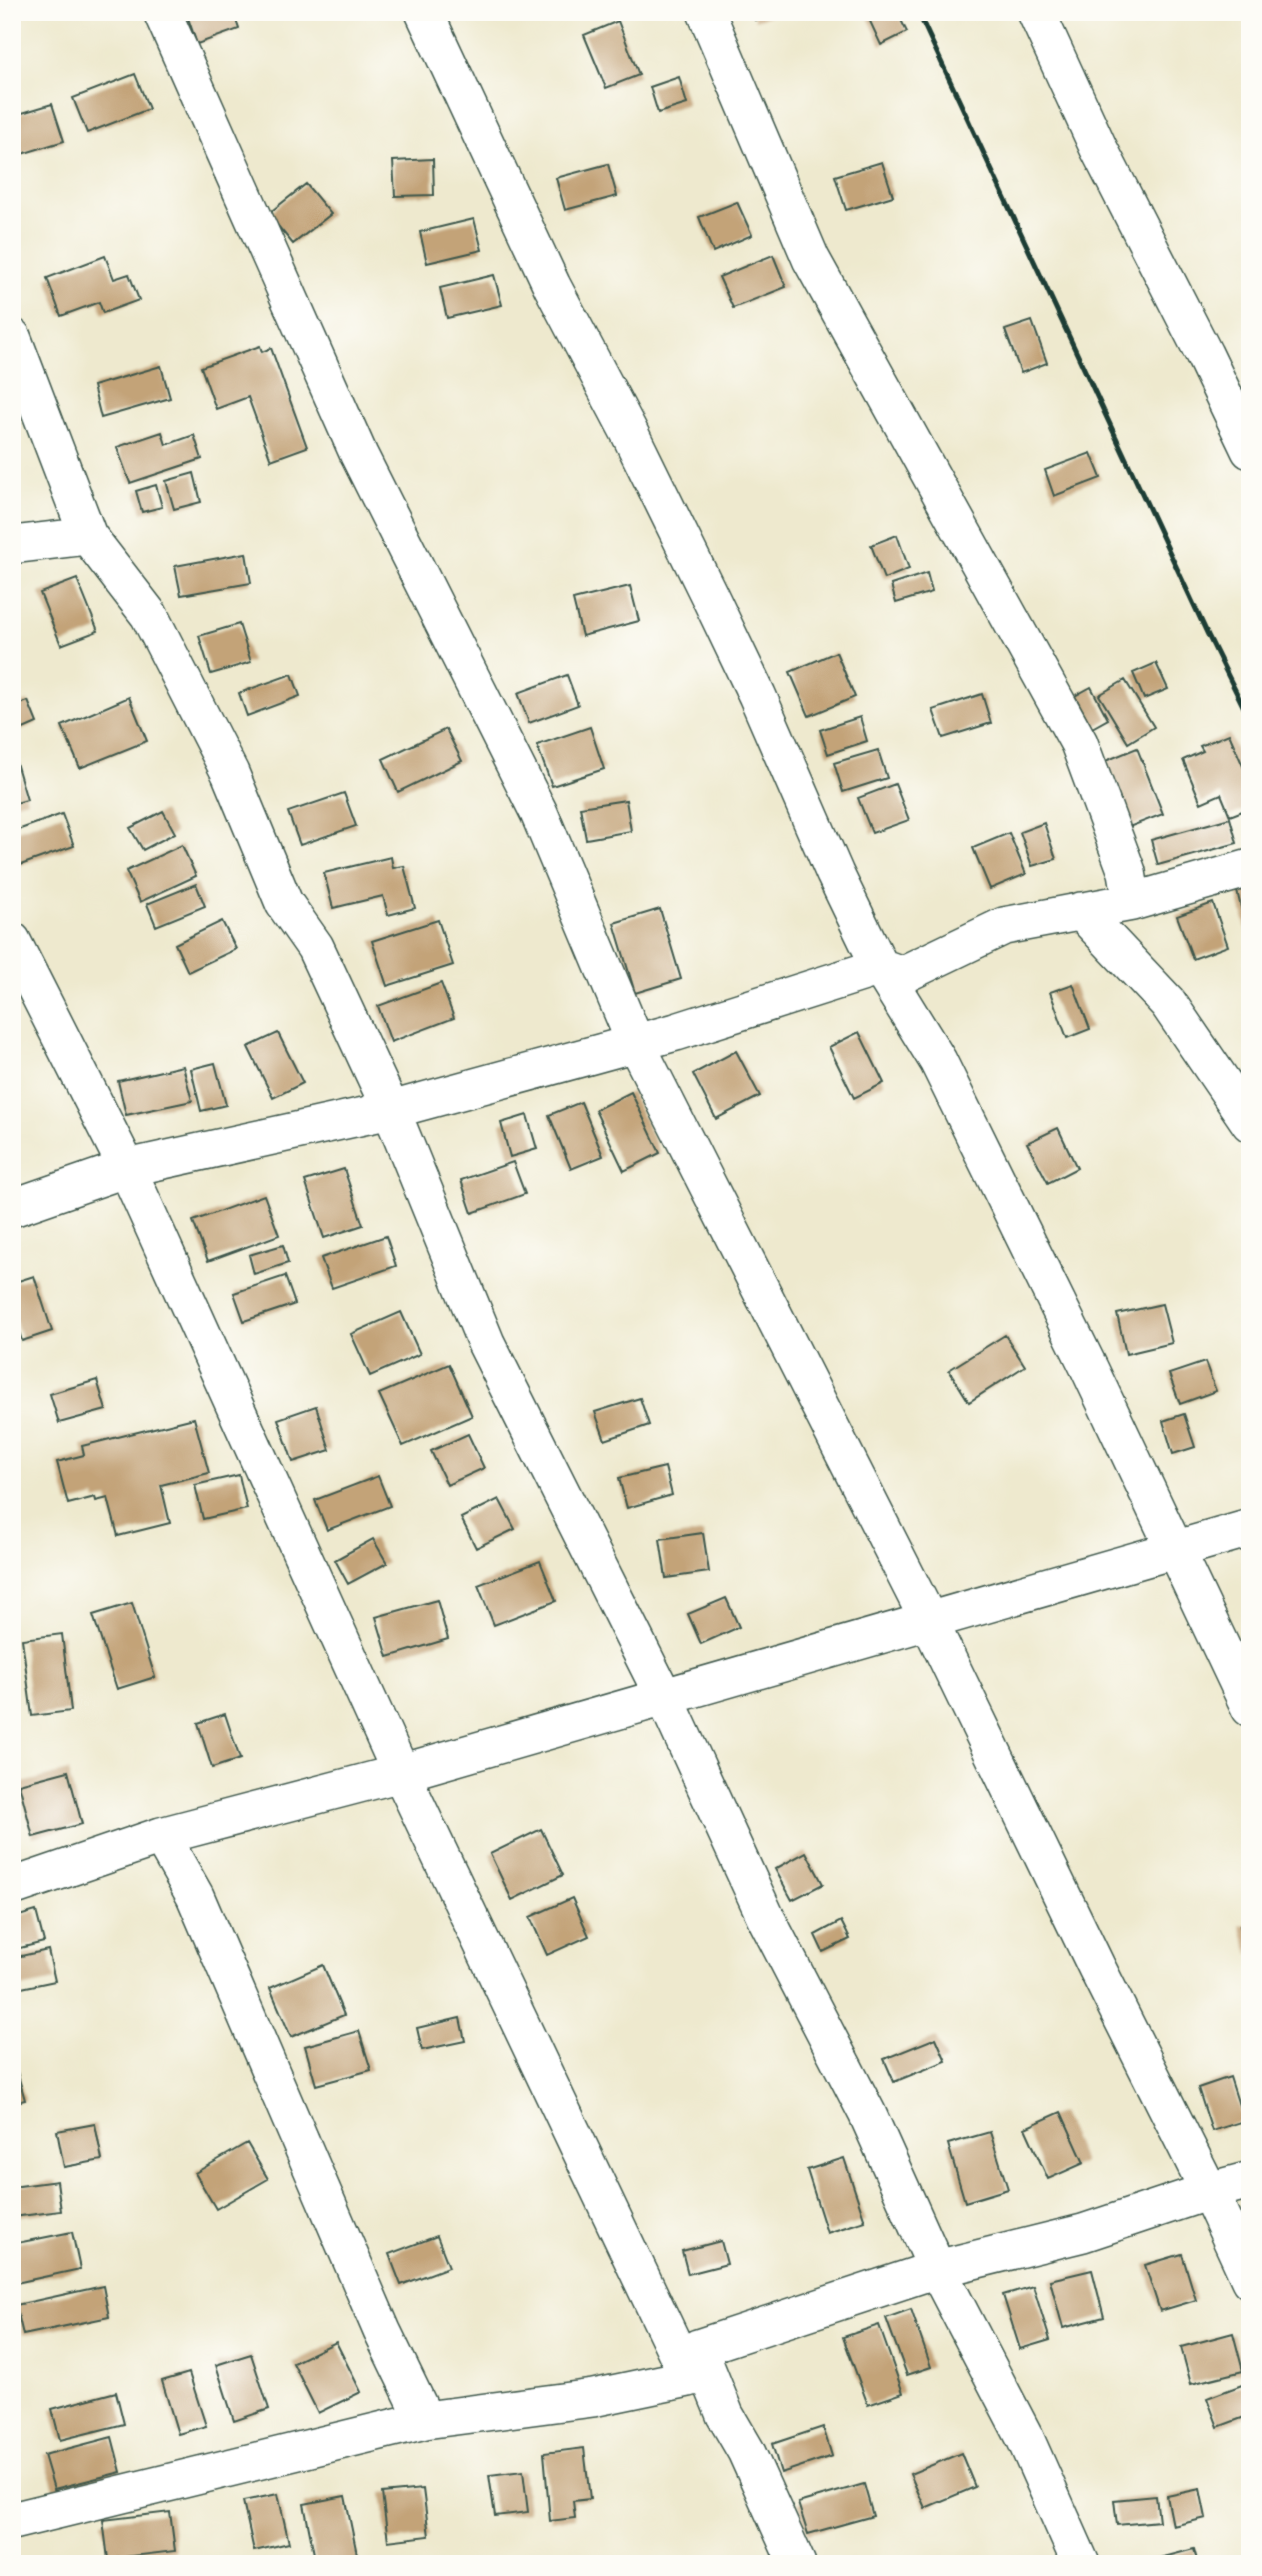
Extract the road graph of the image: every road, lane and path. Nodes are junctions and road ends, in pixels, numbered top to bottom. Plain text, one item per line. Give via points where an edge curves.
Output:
1 (162, 12) edge
2 (424, 12) edge
3 (706, 12) edge
4 (1036, 12) edge
5 (12, 337) edge
6 (1250, 450) edge
7 (88, 536) junction
8 (12, 545) edge
9 (1250, 868) edge
10 (1132, 902) junction
11 (1081, 911) junction
12 (12, 941) edge
13 (880, 967) junction
14 (635, 1042) junction
15 (391, 1110) junction
16 (1250, 1123) edge
17 (127, 1168) junction
18 (12, 1208) edge
19 (1250, 1528) edge
20 (1175, 1550) junction
21 (929, 1621) junction
22 (664, 1697) junction
23 (1250, 1708) edge
24 (401, 1773) junction
25 (161, 1836) junction
26 (12, 1887) edge
27 (1250, 2180) edge
28 (1209, 2191) junction
29 (937, 2269) junction
30 (1250, 2280) edge
31 (694, 2363) junction
32 (425, 2420) junction
33 (12, 2521) edge
34 (796, 2564) edge
35 (1081, 2564) edge

1 - 14 street via 359,455 538,813
2 - 13 street via 552,286 710,597
3 - 10 street via 811,259 1079,743 1127,872
4 - 6 street via 1098,147
5 - 7 street
7 - 8 street
7 - 15 street via 149,615 230,773 284,903 315,947
9 - 10 street
10 - 11 street
11 - 13 street via 1004,926 902,975
11 - 16 street via 1168,1003
12 - 17 street
13 - 14 street
13 - 20 street via 937,1061
14 - 15 street
14 - 21 street
15 - 17 street
15 - 22 street via 486,1343
17 - 18 street
17 - 24 street
19 - 20 street
20 - 21 street
20 - 23 street
21 - 22 street
21 - 28 street
22 - 24 street
22 - 29 street via 766,1918 867,2113
24 - 25 street
24 - 31 street
25 - 26 street
25 - 32 street via 195,1896 382,2331
27 - 28 street
28 - 29 street via 1083,2233
28 - 30 street
29 - 31 street
29 - 35 street via 1025,2438
31 - 32 street via 593,2398
31 - 34 street via 746,2451
32 - 33 street

